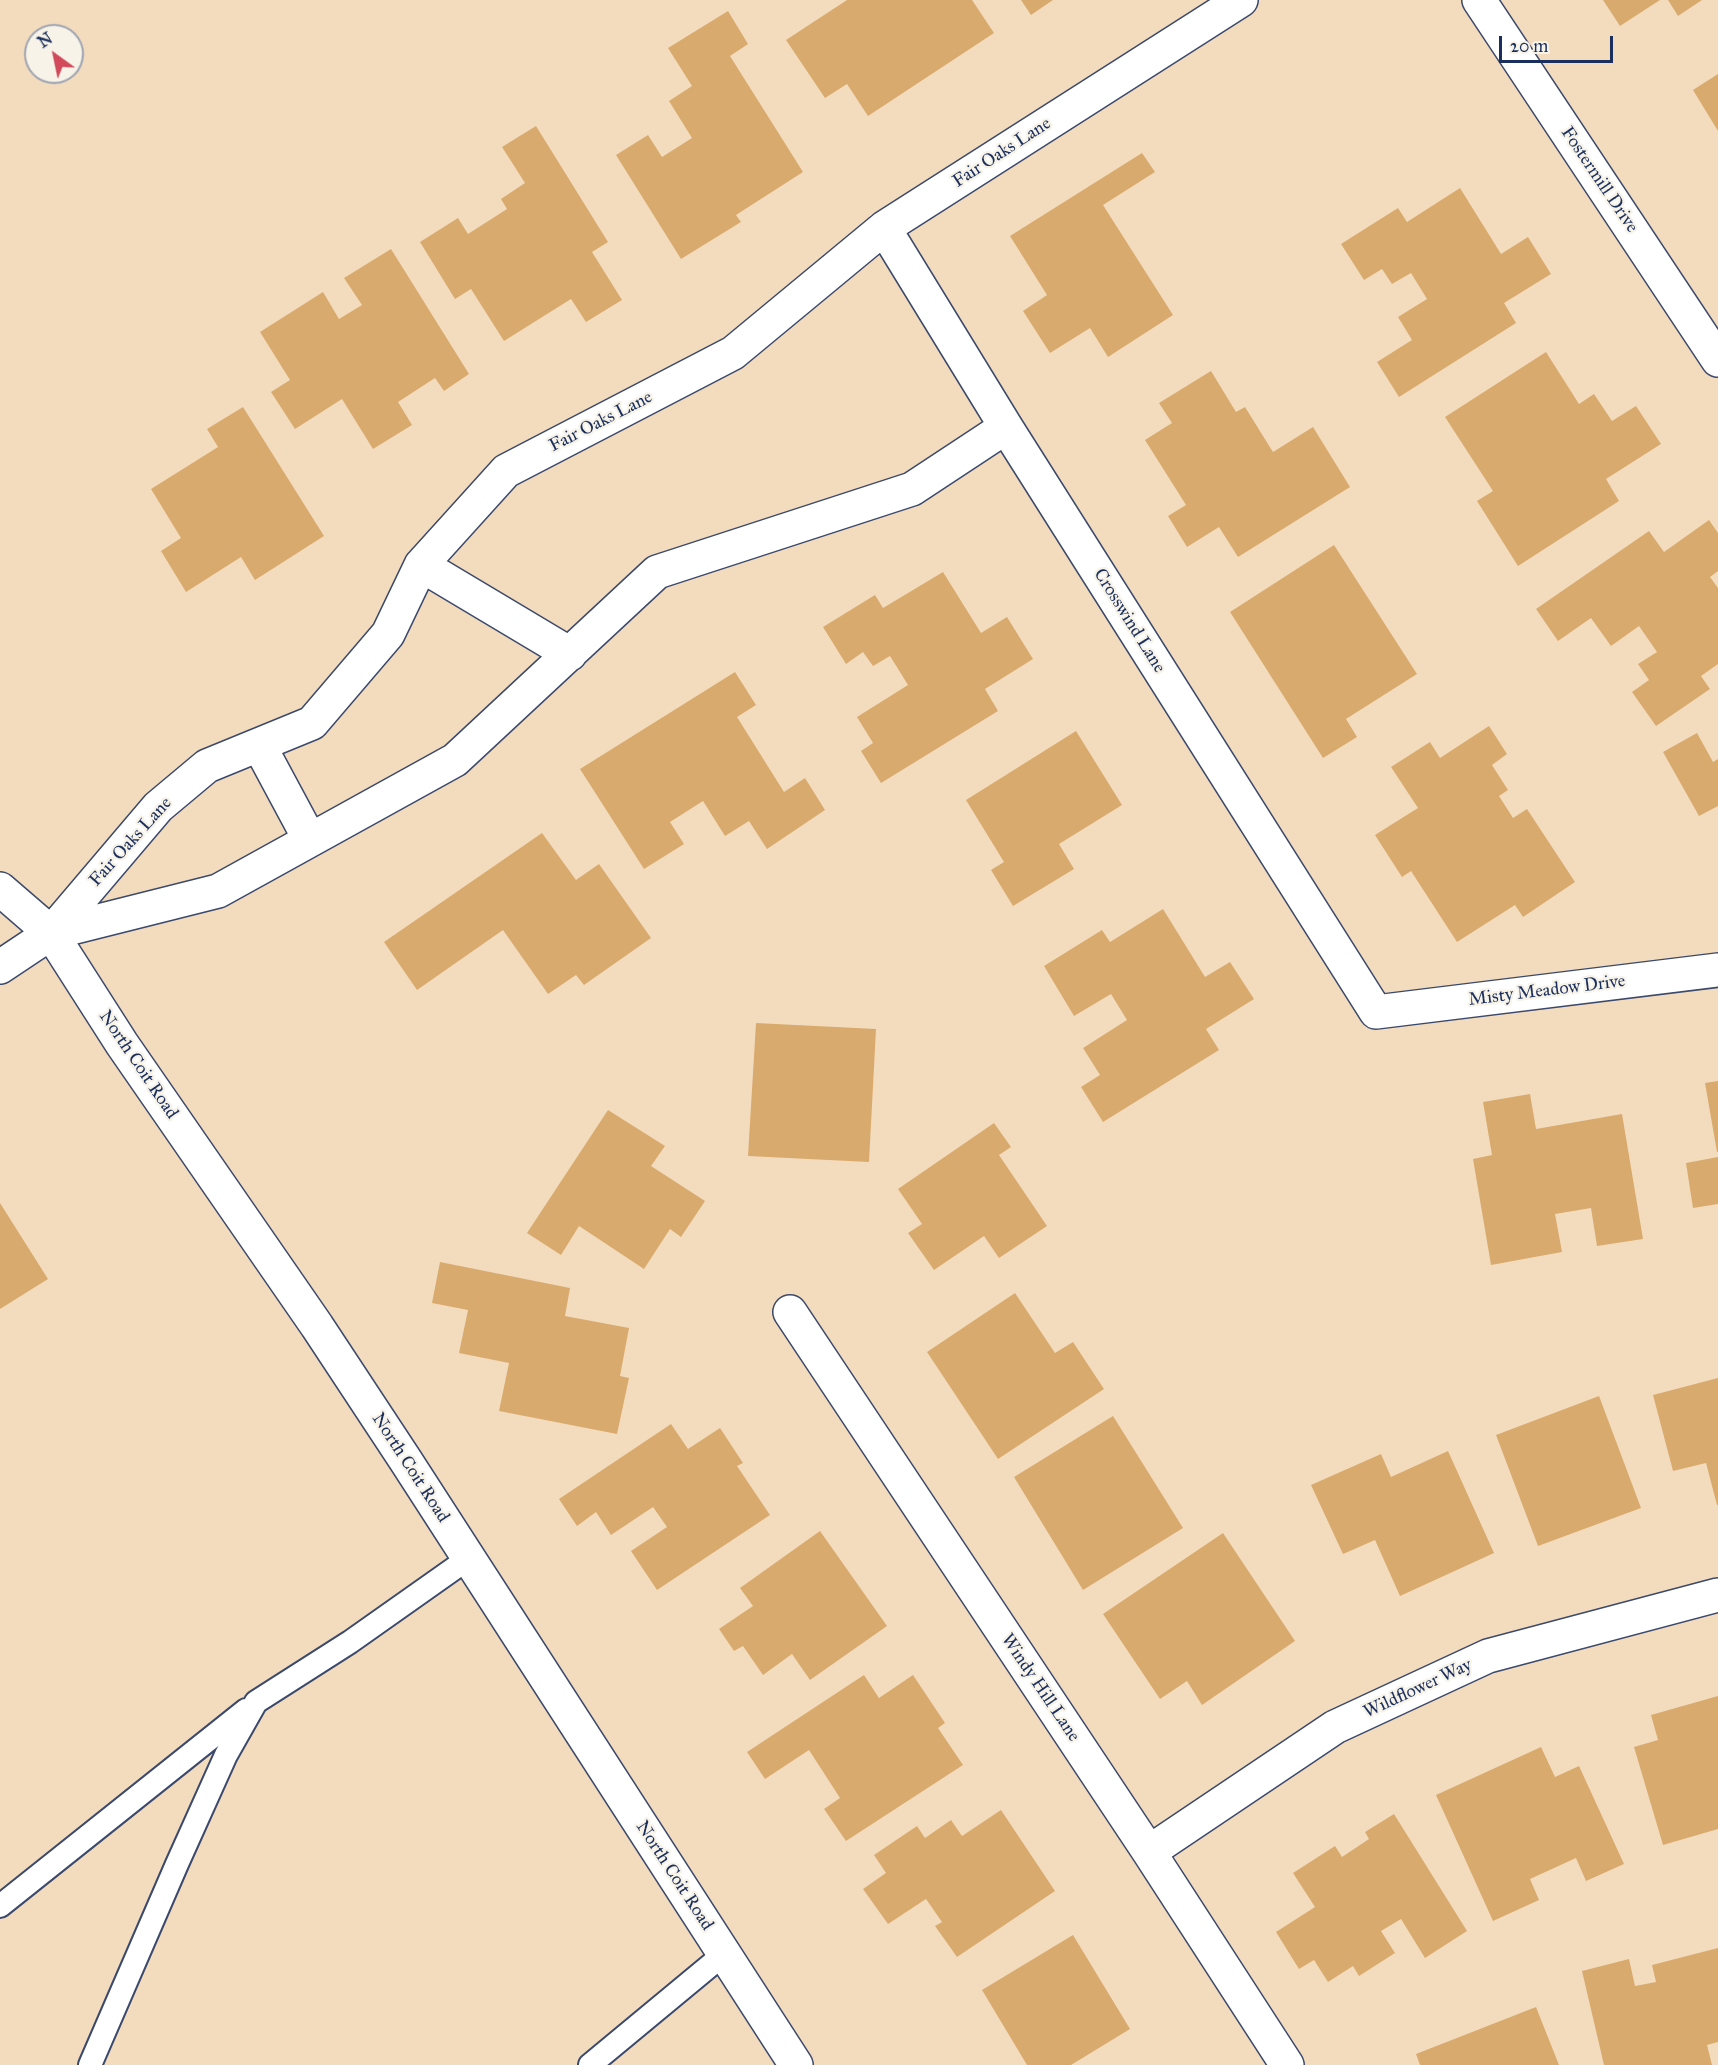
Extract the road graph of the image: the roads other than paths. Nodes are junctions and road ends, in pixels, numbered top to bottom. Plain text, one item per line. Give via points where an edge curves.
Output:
1 (1241, 0) edge
2 (1479, 0) edge
3 (884, 228) junction
4 (1718, 360) edge
5 (1006, 427) junction
6 (421, 565) junction
7 (570, 654) junction
8 (259, 745) junction
9 (310, 840) junction
10 (0, 889) edge
11 (51, 933) junction
12 (0, 968) edge
13 (1718, 970) edge
14 (1376, 1012) joint
15 (790, 1312) dead end
16 (469, 1558) junction
17 (1718, 1595) edge
18 (256, 1702) junction
19 (1149, 1852) junction
20 (0, 1906) edge
21 (724, 1954) junction
22 (90, 2065) edge
23 (590, 2065) edge
24 (796, 2065) edge
25 (1287, 2065) edge

1 - 3 street, Fair Oaks Lane
2 - 4 street, Fostermill Drive
3 - 5 street, Crosswind Lane
3 - 6 street, Fair Oaks Lane via 733,353 506,471
5 - 7 street, Fair Oaks Lane via 912,489 657,572
5 - 14 street, Crosswind Lane
6 - 7 street
6 - 8 street, Fair Oaks Lane via 388,634 312,723
7 - 9 street, Fair Oaks Lane via 455,760
8 - 9 street
8 - 11 street, Fair Oaks Lane via 207,766 158,807
9 - 11 street, Fair Oaks Lane via 218,891
10 - 11 street, North Coit Road
11 - 12 street, Fair Oaks Lane
11 - 16 street, North Coit Road
13 - 14 street, Misty Meadow Drive
15 - 19 street, Windy Hill Lane
16 - 18 lane
16 - 21 street, North Coit Road
17 - 19 street, Wildflower Way via 1488,1656 1335,1727
18 - 20 lane
18 - 22 lane via 221,1766
19 - 25 street, Windy Hill Lane
21 - 23 lane
21 - 24 street, North Coit Road

